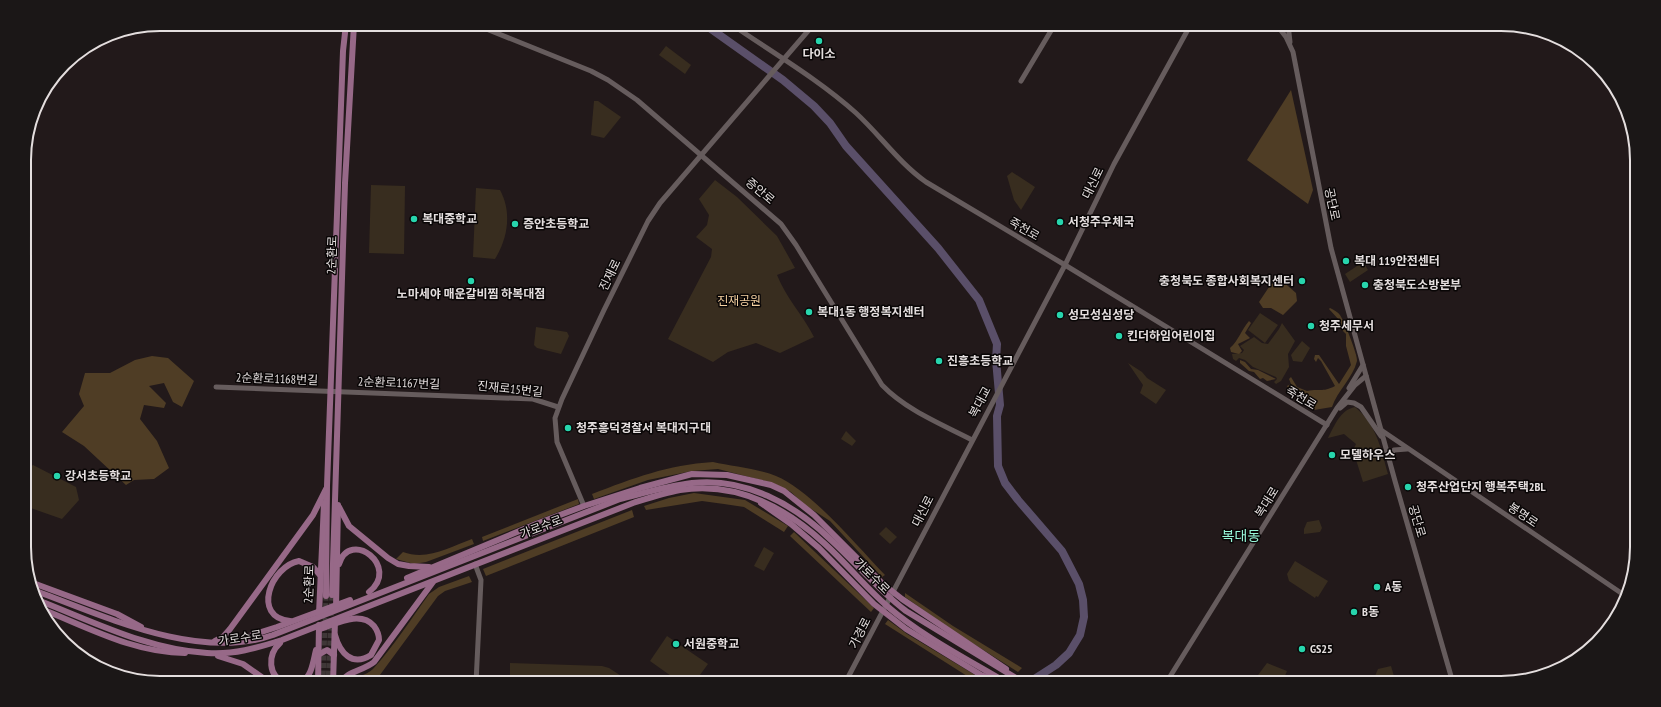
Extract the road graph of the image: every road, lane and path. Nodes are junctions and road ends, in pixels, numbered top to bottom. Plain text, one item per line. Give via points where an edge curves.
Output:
1 (345, 31) edge
2 (354, 31) edge
3 (491, 31) edge
4 (741, 31) edge
5 (808, 31) edge
6 (1051, 31) edge
7 (1187, 31) edge
8 (1281, 31) edge
9 (1289, 31) edge
10 (1291, 45) junction
11 (782, 59) junction
12 (1020, 81) dead end
13 (702, 156) junction
14 (1065, 265) junction
15 (1018, 353) joint
16 (1363, 365) junction
17 (1366, 376) junction
18 (216, 387) dead end
19 (336, 390) junction
20 (460, 395) joint
21 (558, 407) junction
22 (1336, 410) junction
23 (1327, 425) junction
24 (1381, 430) junction
25 (972, 440) junction
26 (1383, 440) junction
27 (1408, 448) junction
28 (1388, 458) junction
29 (658, 482) junction
30 (327, 486) junction
31 (335, 488) junction
32 (632, 496) junction
33 (754, 498) junction
34 (620, 499) junction
35 (607, 500) junction
36 (800, 502) junction
37 (338, 506) junction
38 (584, 506) junction
39 (831, 540) junction
40 (475, 564) junction
41 (433, 567) junction
42 (320, 575) junction
43 (337, 578) junction
44 (434, 581) junction
45 (37, 584) edge
46 (40, 592) edge
47 (369, 592) junction
48 (893, 592) junction
49 (1621, 593) edge
50 (889, 598) junction
51 (355, 602) junction
52 (44, 603) edge
53 (886, 605) junction
54 (336, 607) junction
55 (48, 611) edge
56 (358, 611) junction
57 (882, 611) junction
58 (319, 614) junction
59 (347, 620) junction
60 (293, 621) junction
61 (335, 621) junction
62 (319, 630) junction
63 (150, 633) junction
64 (335, 635) junction
65 (183, 639) junction
66 (211, 641) junction
67 (224, 642) junction
68 (280, 643) junction
69 (181, 650) junction
70 (207, 654) junction
71 (318, 655) junction
72 (334, 655) junction
73 (260, 676) edge
74 (276, 676) edge
75 (308, 676) edge
76 (318, 676) edge
77 (333, 676) edge
78 (346, 676) edge
79 (476, 676) edge
80 (849, 676) edge
81 (981, 676) edge
82 (996, 676) edge
83 (1013, 676) edge
84 (1014, 676) edge
85 (1170, 676) edge
86 (1451, 676) edge

1 - 19 main road, 2순환로
2 - 19 main road, 2순환로
3 - 13 street, 증안로 via 608,80 637,100
4 - 11 street, 죽천로
5 - 11 street
6 - 12 street
7 - 14 street, 대신로 via 1114,164
8 - 10 street
9 - 10 street, 공단로
10 - 16 street, 공단로 via 1331,248
11 - 13 street, 진재로
11 - 14 street, 죽천로 via 856,113 916,175
13 - 21 street, 진재로 via 660,203 648,221
13 - 25 street, 증안로 via 781,224 888,392 902,403
14 - 15 street, 대신로
14 - 23 street, 죽천로
15 - 25 street, 복대교
16 - 17 street, 공단로
16 - 22 street
17 - 22 street, 복대로 via 1355,385
17 - 24 street, 공단로
18 - 19 street, 2순환로1168번길
19 - 20 street, 2순환로1167번길
19 - 30 main road, 2순환로
19 - 31 main road, 2순환로
20 - 21 street, 진재로15번길 via 533,399
21 - 38 street, 진재로 via 554,425 557,442
22 - 23 street, 복대로
22 - 26 street via 1347,402 1357,404
23 - 85 street, 복대로
24 - 26 street, 공단로
24 - 27 street, 봉명로
25 - 48 street, 대신로
26 - 28 street, 공단로
27 - 28 street via 1394,450
27 - 49 street, 봉명로
28 - 86 street, 공단로
29 - 32 main road
29 - 35 main road
29 - 36 main road via 692,474 727,475 771,485
30 - 31 main road, 2순환로 via 329,596
30 - 42 main road, 2순환로 via 323,508
30 - 66 main road via 313,515 230,629 222,638
31 - 37 main road, 2순환로
32 - 34 main road, 가로수로
32 - 39 main road, 가로수로 via 693,483 726,484 780,501
33 - 40 main road, 가로수로 via 705,489 680,490 633,503
33 - 53 main road, 가로수로 via 784,512 806,528
33 - 57 main road via 819,548
34 - 35 main road
34 - 51 main road, 가로수로
35 - 38 main road, 가로수로
36 - 39 main road
36 - 48 main road
37 - 41 main road via 349,526 388,558 408,566
37 - 43 main road, 2순환로
38 - 41 main road, 가로수로
39 - 50 main road, 가로수로
40 - 44 main road, 가로수로
40 - 79 street via 481,580
41 - 47 main road, 가로수로
42 - 58 main road, 2순환로
42 - 60 main road via 311,565 296,561 285,567 273,582 268,594 270,609 279,618
43 - 47 main road via 344,554 356,550 364,551 374,558 379,568 378,579
43 - 54 main road, 2순환로
44 - 56 main road, 가로수로
44 - 78 main road via 374,662
45 - 63 main road, 가로수로 via 117,614
46 - 63 main road, 가로수로
47 - 54 main road, 가로수로
48 - 50 street, 가경로
48 - 84 main road via 1000,664
50 - 53 street, 가경로
50 - 83 main road, 가로수로 via 938,632
51 - 54 main road, 가로수로
51 - 56 main road via 353,608
52 - 69 main road, 가로수로 via 142,641
53 - 57 street, 가경로
53 - 82 main road, 가로수로 via 920,630
54 - 58 main road, 가로수로
54 - 61 main road, 2순환로
55 - 70 main road via 137,646 164,652
56 - 59 main road
56 - 61 main road, 가로수로
57 - 80 street, 가경로
57 - 81 main road
58 - 60 main road
58 - 62 main road, 2순환로
58 - 67 main road, 가로수로 via 265,638
59 - 61 main road
59 - 64 main road via 363,619 374,626 379,639 374,652 361,659 349,657 340,650
60 - 67 main road
61 - 62 main road, 가로수로
61 - 64 main road
62 - 68 main road
62 - 70 main road, 가로수로 via 256,649
62 - 71 main road, 2순환로
62 - 75 main road
63 - 65 main road, 가로수로
64 - 72 main road
65 - 66 main road, 가로수로
65 - 69 main road
66 - 67 main road, 가로수로
68 - 70 main road via 242,655
68 - 74 main road via 270,663
69 - 70 main road, 가로수로
70 - 73 main road via 238,661
71 - 72 main road via 326,650
71 - 76 main road, 2순환로
72 - 77 main road

